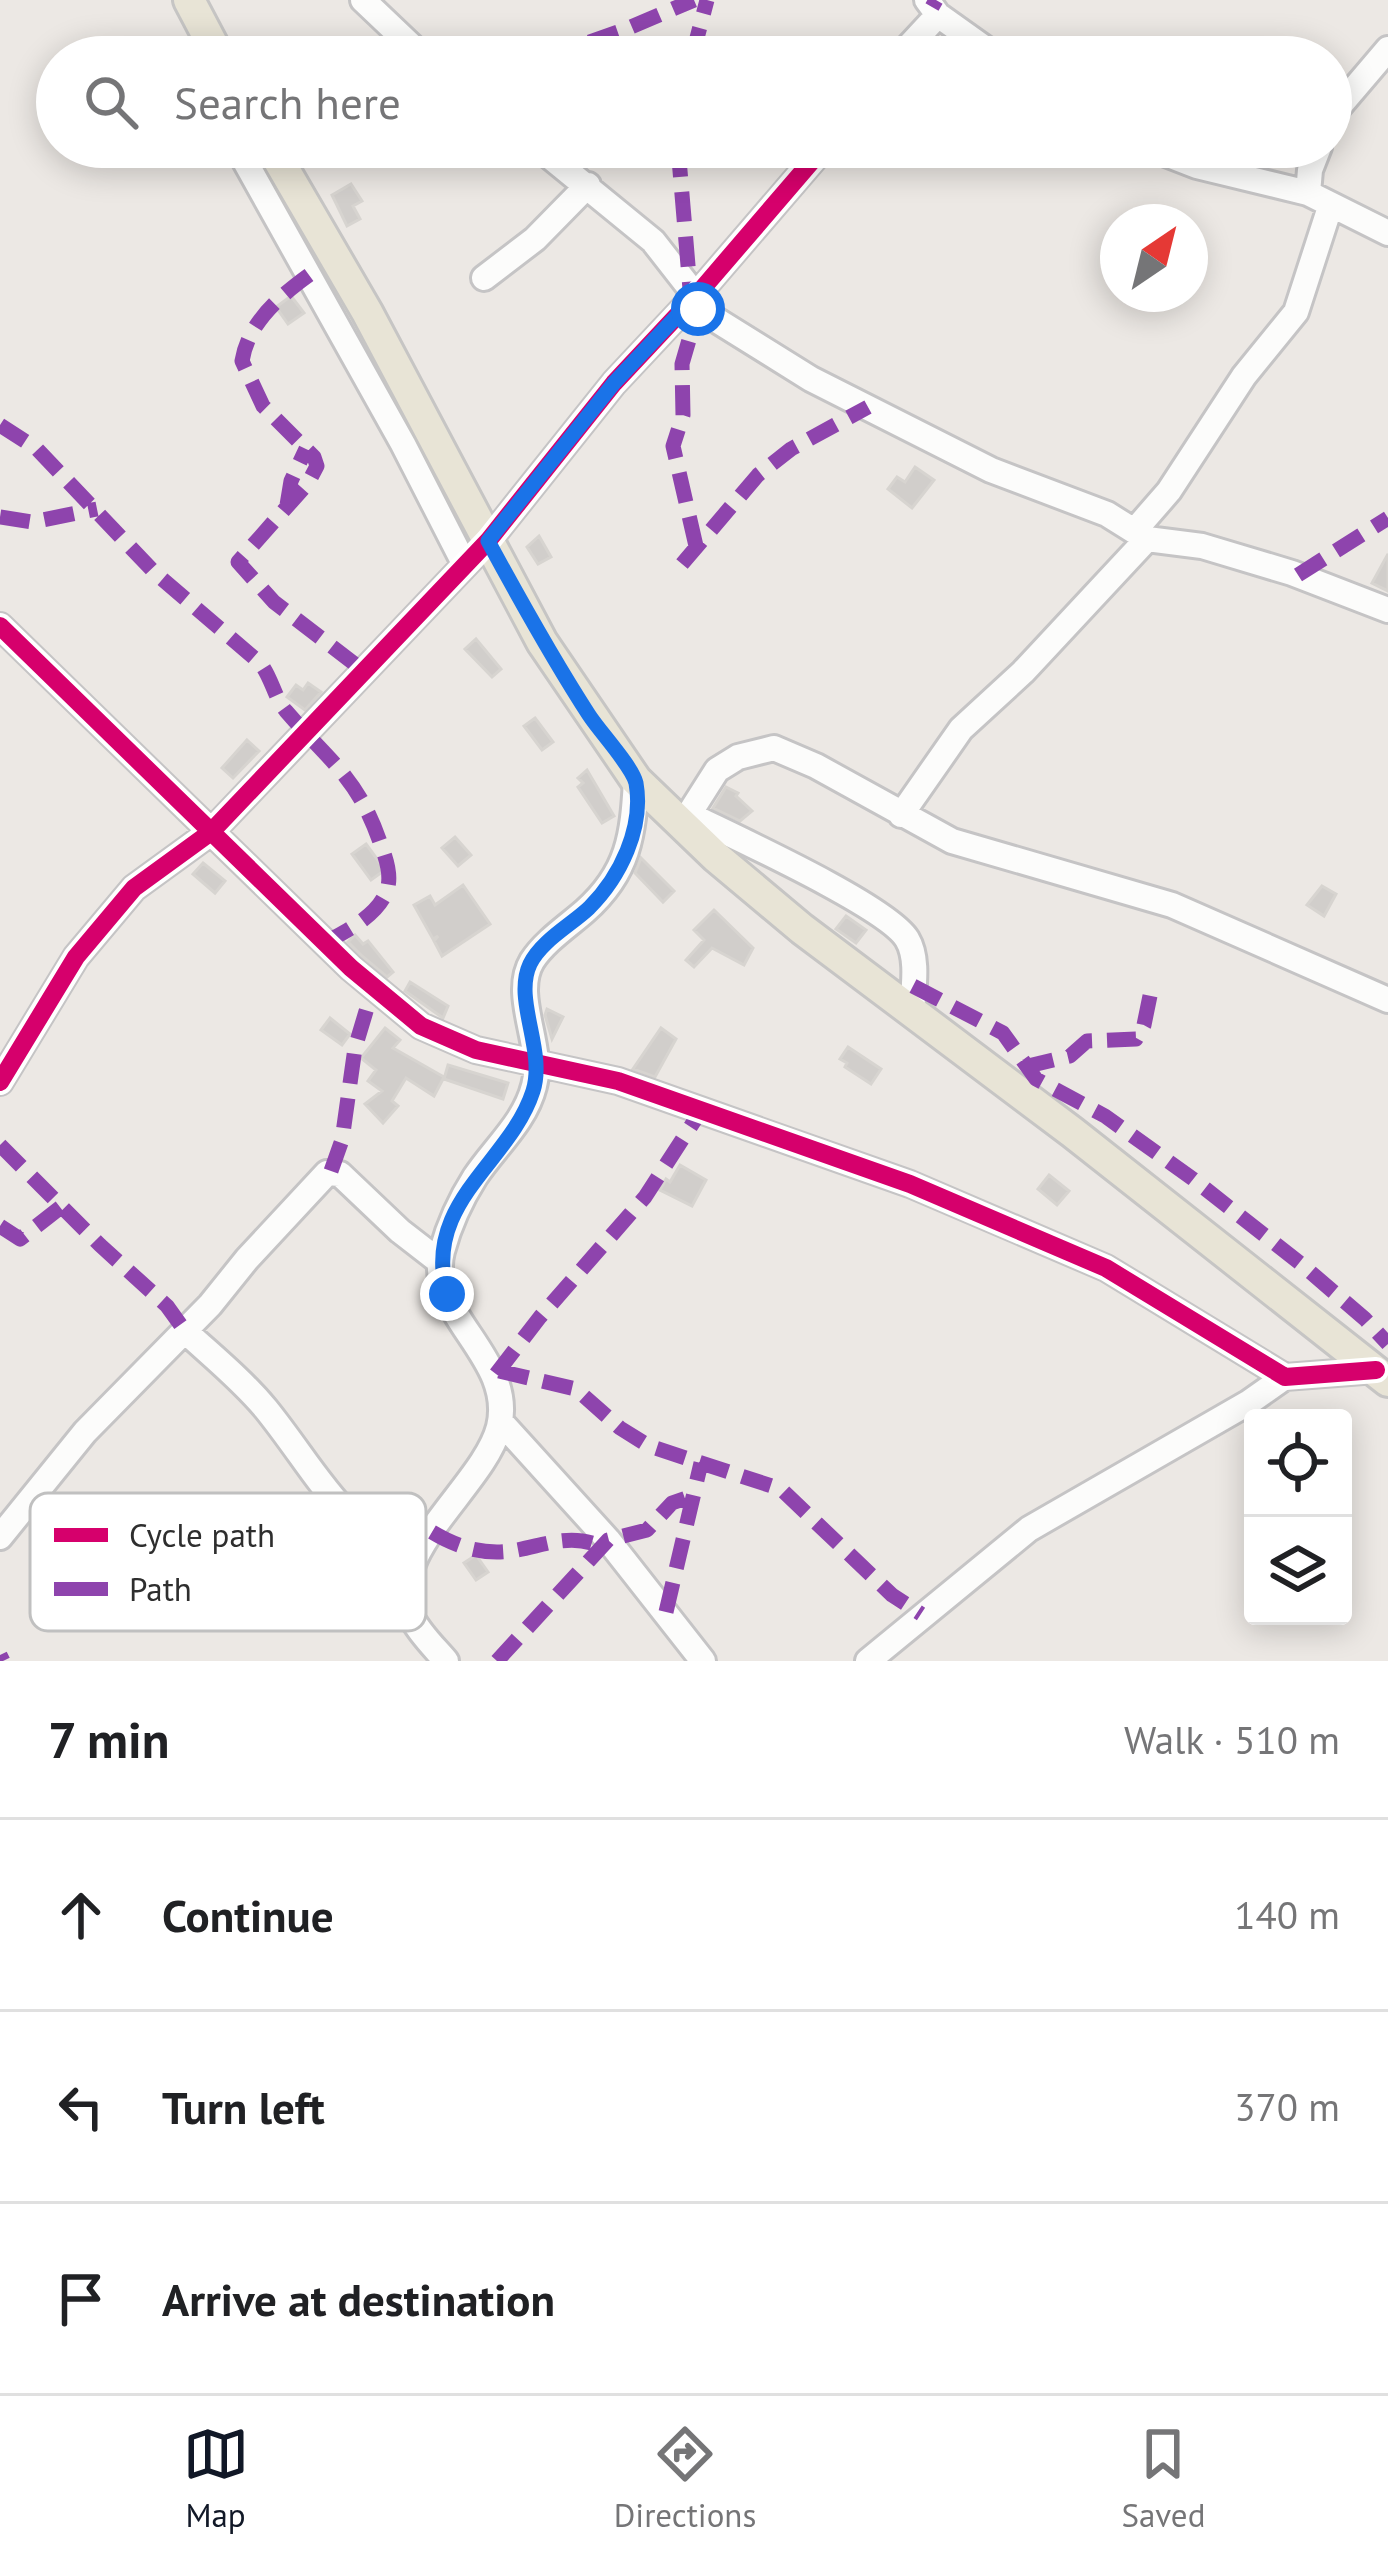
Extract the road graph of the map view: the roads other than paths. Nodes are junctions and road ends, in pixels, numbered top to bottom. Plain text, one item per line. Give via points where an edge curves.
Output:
1 (189, 0) edge
2 (362, 0) edge
3 (932, 8) edge
4 (208, 36) edge
5 (401, 36) edge
6 (913, 36) edge
7 (969, 36) edge
8 (1388, 50) edge
9 (1352, 92) edge
10 (249, 168) edge
11 (283, 168) edge
12 (566, 168) edge
13 (806, 168) edge
14 (1205, 168) edge
15 (1311, 168) edge
16 (588, 185) junction
17 (1308, 193) junction
18 (1330, 207) junction
19 (1388, 233) edge
20 (484, 278) dead end
21 (693, 299) junction
22 (1141, 534) junction
23 (488, 541) junction
24 (465, 565) junction
25 (1388, 610) edge
26 (0, 626) edge
27 (636, 780) junction
28 (901, 815) junction
29 (685, 820) junction
30 (212, 832) junction
31 (1388, 1000) edge
32 (912, 1012) junction
33 (539, 1063) junction
34 (0, 1082) edge
35 (440, 1262) junction
36 (184, 1330) junction
37 (1380, 1367) edge
38 (1285, 1377) junction
39 (500, 1422) junction
40 (36, 1493) edge
41 (330, 1493) edge
42 (30, 1501) edge
43 (0, 1538) edge
44 (426, 1544) edge
45 (423, 1631) edge
46 (446, 1661) edge
47 (703, 1661) edge
48 (868, 1661) edge

1 - 4 main road
2 - 5 street
3 - 6 street
3 - 7 street
8 - 9 street
10 - 24 street
11 - 23 main road
12 - 16 street
13 - 21 street
14 - 17 street
15 - 17 street
16 - 20 street
16 - 21 street via 653,241
17 - 18 street
18 - 19 street
18 - 22 street via 1296,312
21 - 22 street via 811,379
21 - 23 street
22 - 25 street via 1246,560
22 - 28 street via 1023,672 961,729
23 - 24 street
23 - 27 main road via 542,642
24 - 30 street
26 - 30 street
27 - 29 main road
27 - 33 street via 622,864 530,964 526,989
28 - 29 street via 774,748 717,770
28 - 31 street via 952,841 1172,905
29 - 32 main road via 802,929
29 - 32 street via 896,927 909,940 914,966
30 - 33 street via 421,1026 476,1050
30 - 34 street via 134,888 76,957
32 - 37 main road
33 - 35 street via 525,1110 462,1199
33 - 38 street via 807,1145 1072,1252
35 - 36 street via 331,1171
35 - 39 street via 447,1294 496,1374
36 - 40 street
36 - 41 street via 268,1412
37 - 38 street
38 - 48 street via 1029,1529
39 - 44 street via 487,1455
39 - 47 street
42 - 43 street
45 - 46 street

